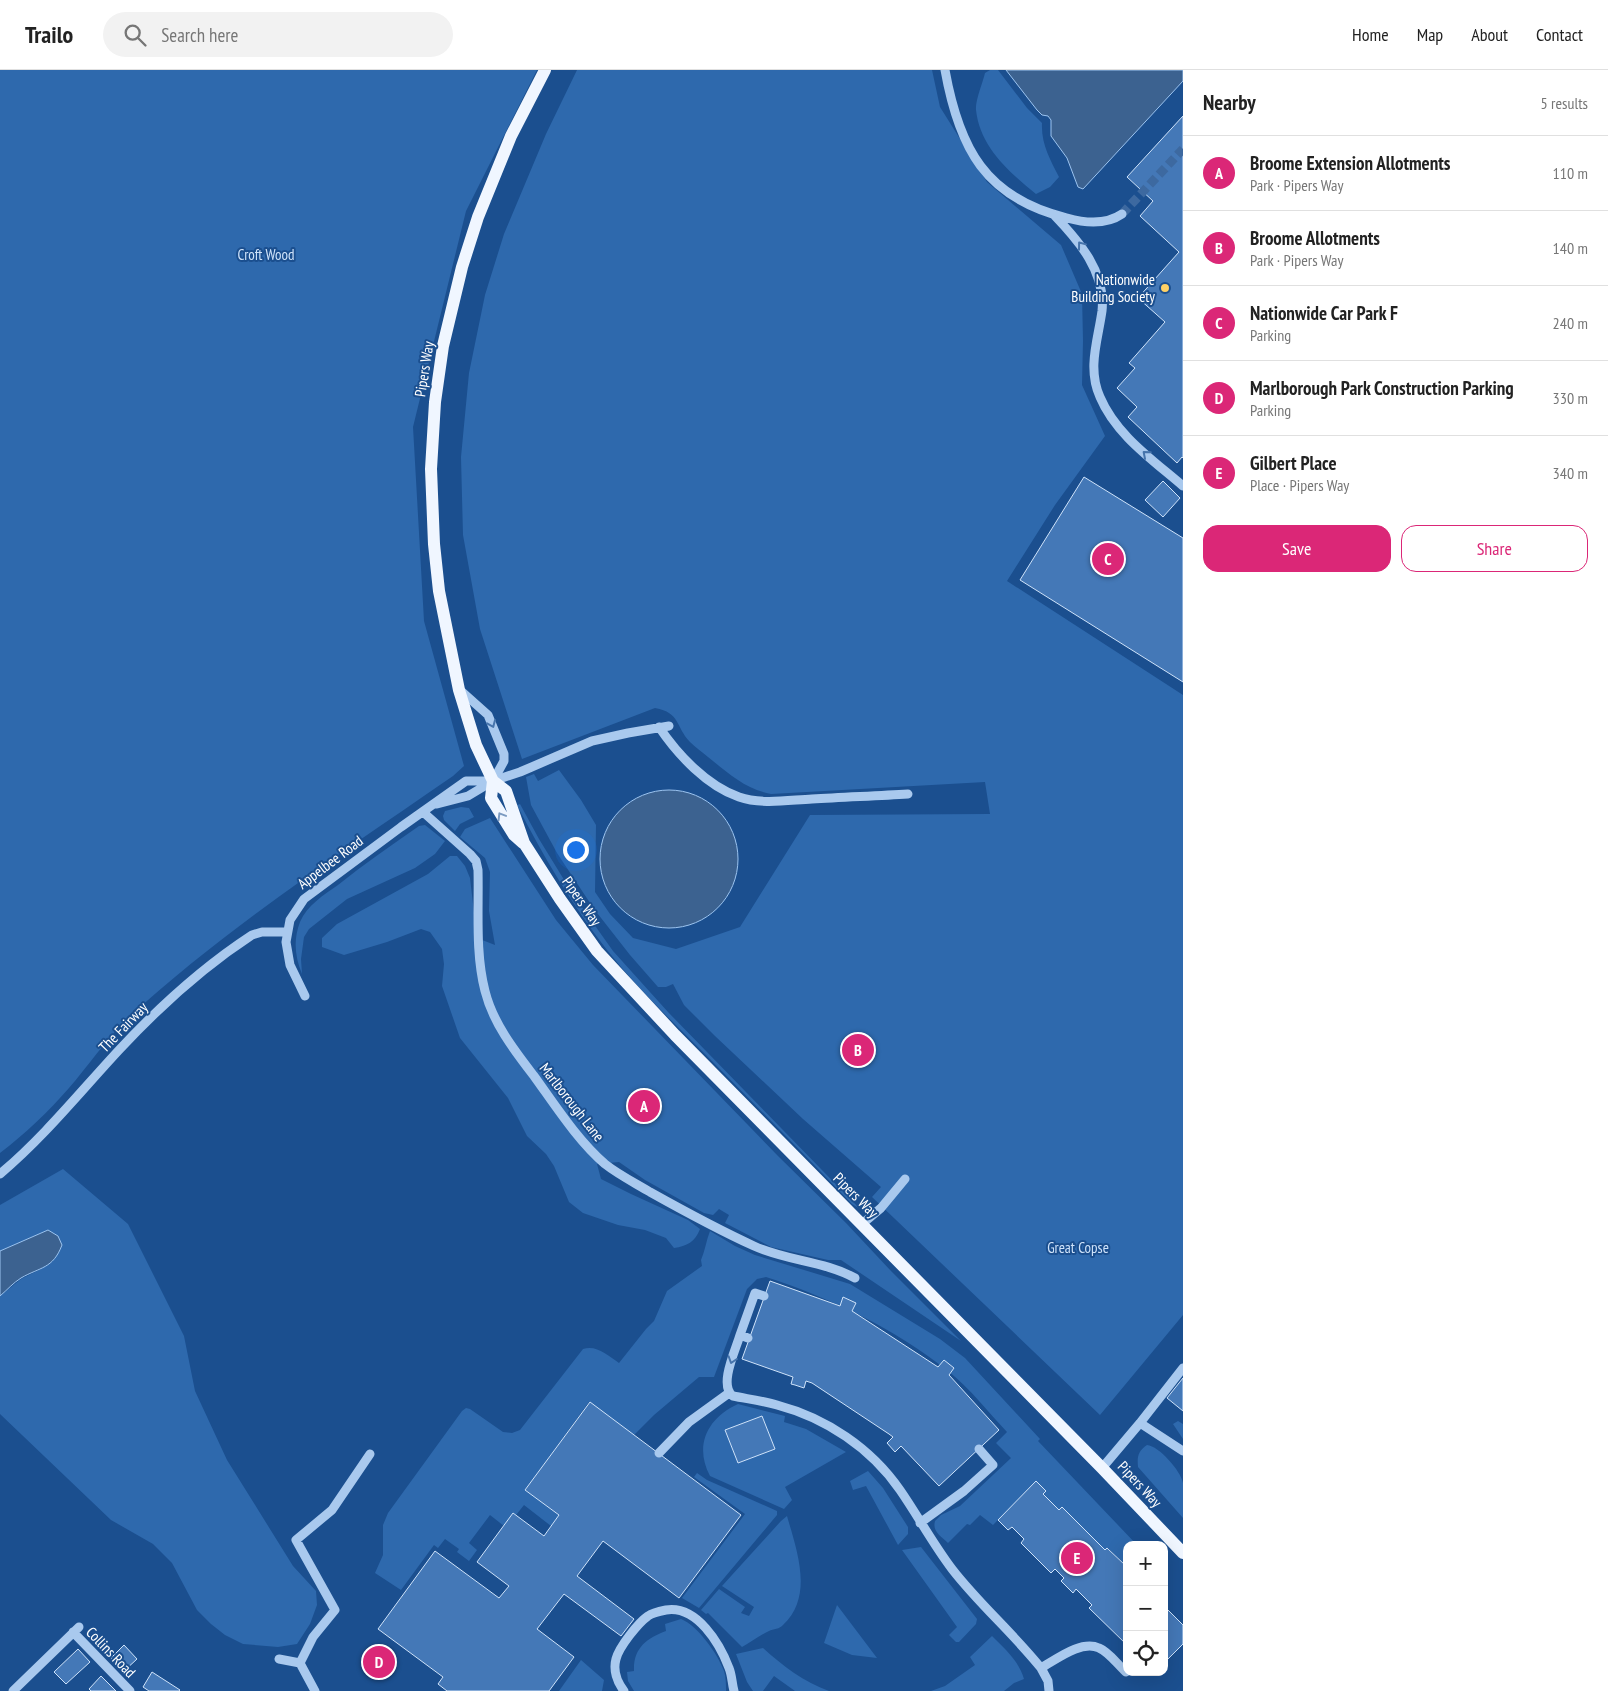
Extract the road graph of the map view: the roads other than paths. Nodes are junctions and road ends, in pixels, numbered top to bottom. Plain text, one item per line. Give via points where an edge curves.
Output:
1 (545, 70) edge
2 (945, 70) edge
3 (1122, 214) tunnel mouth
4 (1054, 215) junction
5 (1183, 486) edge
6 (459, 690) junction
7 (493, 781) junction
8 (908, 794) dead end
9 (434, 804) junction
10 (423, 812) junction
11 (287, 932) junction
12 (305, 996) dead end
13 (0, 1174) edge
14 (906, 1179) dead end
15 (862, 1224) junction
16 (855, 1278) dead end
17 (764, 1296) dead end
18 (1183, 1368) edge
19 (729, 1393) junction
20 (1140, 1423) junction
21 (978, 1449) dead end
22 (1183, 1451) edge
23 (370, 1454) dead end
24 (659, 1454) dead end
25 (1102, 1468) junction
26 (920, 1522) junction
27 (1183, 1553) edge
28 (278, 1659) dead end
29 (300, 1663) junction
30 (1041, 1668) junction
31 (1123, 1669) edge
32 (13, 1691) edge
33 (130, 1691) edge
34 (315, 1691) edge
35 (624, 1691) edge
36 (734, 1691) edge
37 (1050, 1691) edge

1 - 6 main road, Pipers Way via 511,136 478,217 454,297 437,383 430,469 434,544
2 - 4 street via 962,132 986,173 1024,203
3 - 4 street via 1095,222
5 -> 4 street via 1126,436 1099,396 1093,359 1102,292 1087,254
6 - 7 main road, Pipers Way via 476,745
6 -> 7 street via 488,715 504,754 504,761
7 - 8 street via 603,738 664,727 673,747 688,763 718,786 740,797 775,801
7 - 9 street, Appelbee Road via 468,796
7 - 9 street, Appelbee Road via 466,781
7 - 15 main road, Pipers Way via 491,798 514,835 524,843 569,912 609,965
9 - 10 street, Appelbee Road
10 - 11 street, Appelbee Road via 304,899
10 - 16 street, Marlborough Lane via 476,861 480,964 492,1010 515,1051 588,1147 620,1174 753,1246 783,1257 834,1268
11 - 12 street, Appelbee Road via 288,959
11 - 13 street, The Fairway via 252,935 193,979 137,1031 40,1139
14 - 15 street
15 - 25 main road, Pipers Way
17 -> 19 street via 755,1293 744,1336 728,1372 726,1387
18 - 20 street
19 - 24 street via 689,1422
19 - 26 street via 812,1417 849,1440 886,1472
20 - 22 street
20 - 25 street
21 - 26 street via 993,1465 964,1491
23 - 29 street via 332,1510 296,1540 335,1610 313,1637
25 - 27 main road, Pipers Way
26 - 30 street via 953,1570
28 - 29 street
29 - 34 street
30 - 31 street via 1074,1650 1090,1646 1104,1651
30 - 37 street
32 - 33 street, Collins Road via 76,1630
35 - 36 street via 617,1678 616,1656 637,1626 649,1615 666,1610 679,1610 693,1617 709,1633 730,1670

